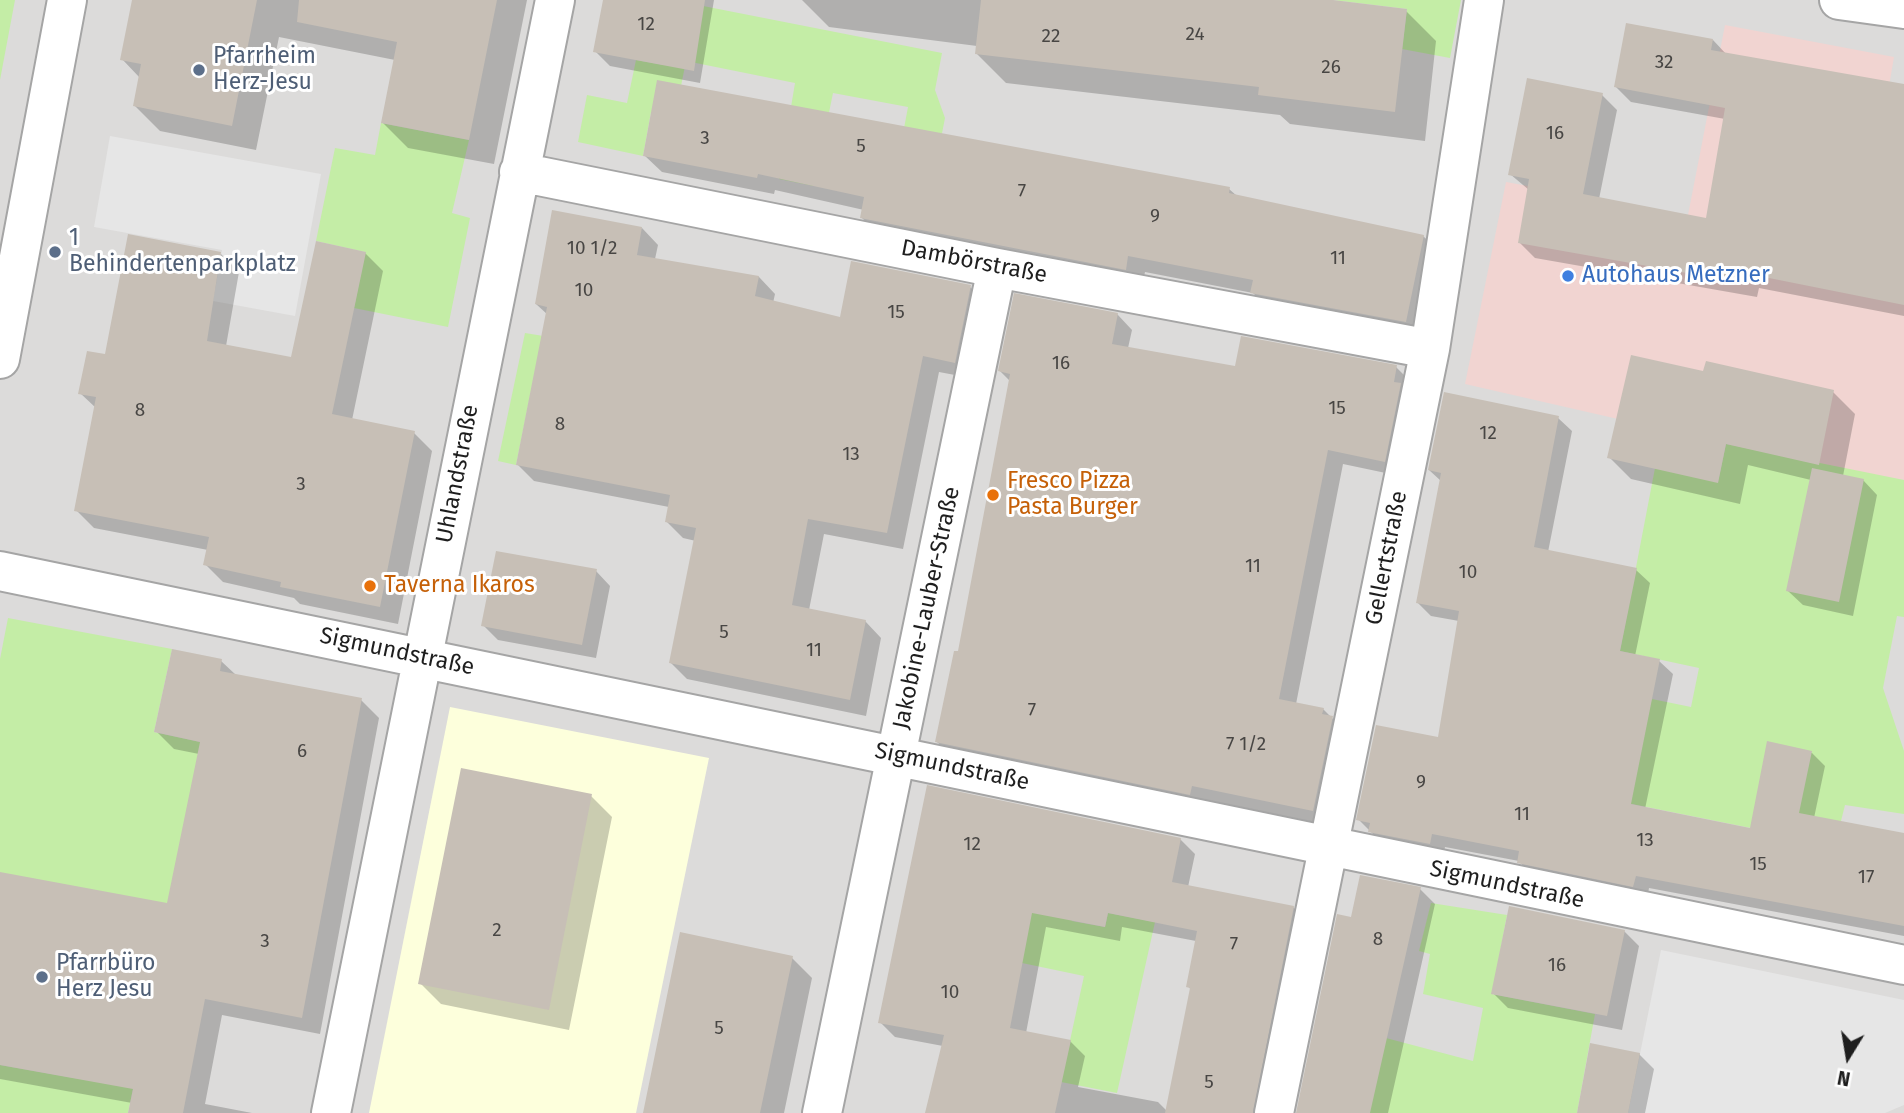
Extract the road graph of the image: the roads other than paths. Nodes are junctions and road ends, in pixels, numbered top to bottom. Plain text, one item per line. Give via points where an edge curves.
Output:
1 (67, 0) edge
2 (555, 0) edge
3 (1484, 0) edge
4 (1839, 0) edge
5 (1904, 9) edge
6 (519, 172) junction
7 (997, 268) junction
8 (1430, 349) junction
9 (0, 359) edge
10 (0, 571) edge
11 (422, 656) junction
12 (896, 755) junction
13 (1328, 848) junction
14 (1904, 965) edge
15 (331, 1113) edge
16 (822, 1113) edge
17 (1274, 1113) edge

1 - 9 street
2 - 6 street, Uhlandstraße
3 - 8 street, Gellertstraße
4 - 5 street
6 - 7 street, Dambörstraße
6 - 11 street, Uhlandstraße
7 - 8 street, Dambörstraße
7 - 12 street, Jakobine-Lauber-Straße
8 - 13 street, Gellertstraße
10 - 11 street, Sigmundstraße
11 - 12 street, Sigmundstraße
11 - 15 street, Uhlandstraße
12 - 13 street, Sigmundstraße
12 - 16 street, Jakobine-Lauber-Straße
13 - 14 street, Sigmundstraße
13 - 17 street, Gellertstraße

